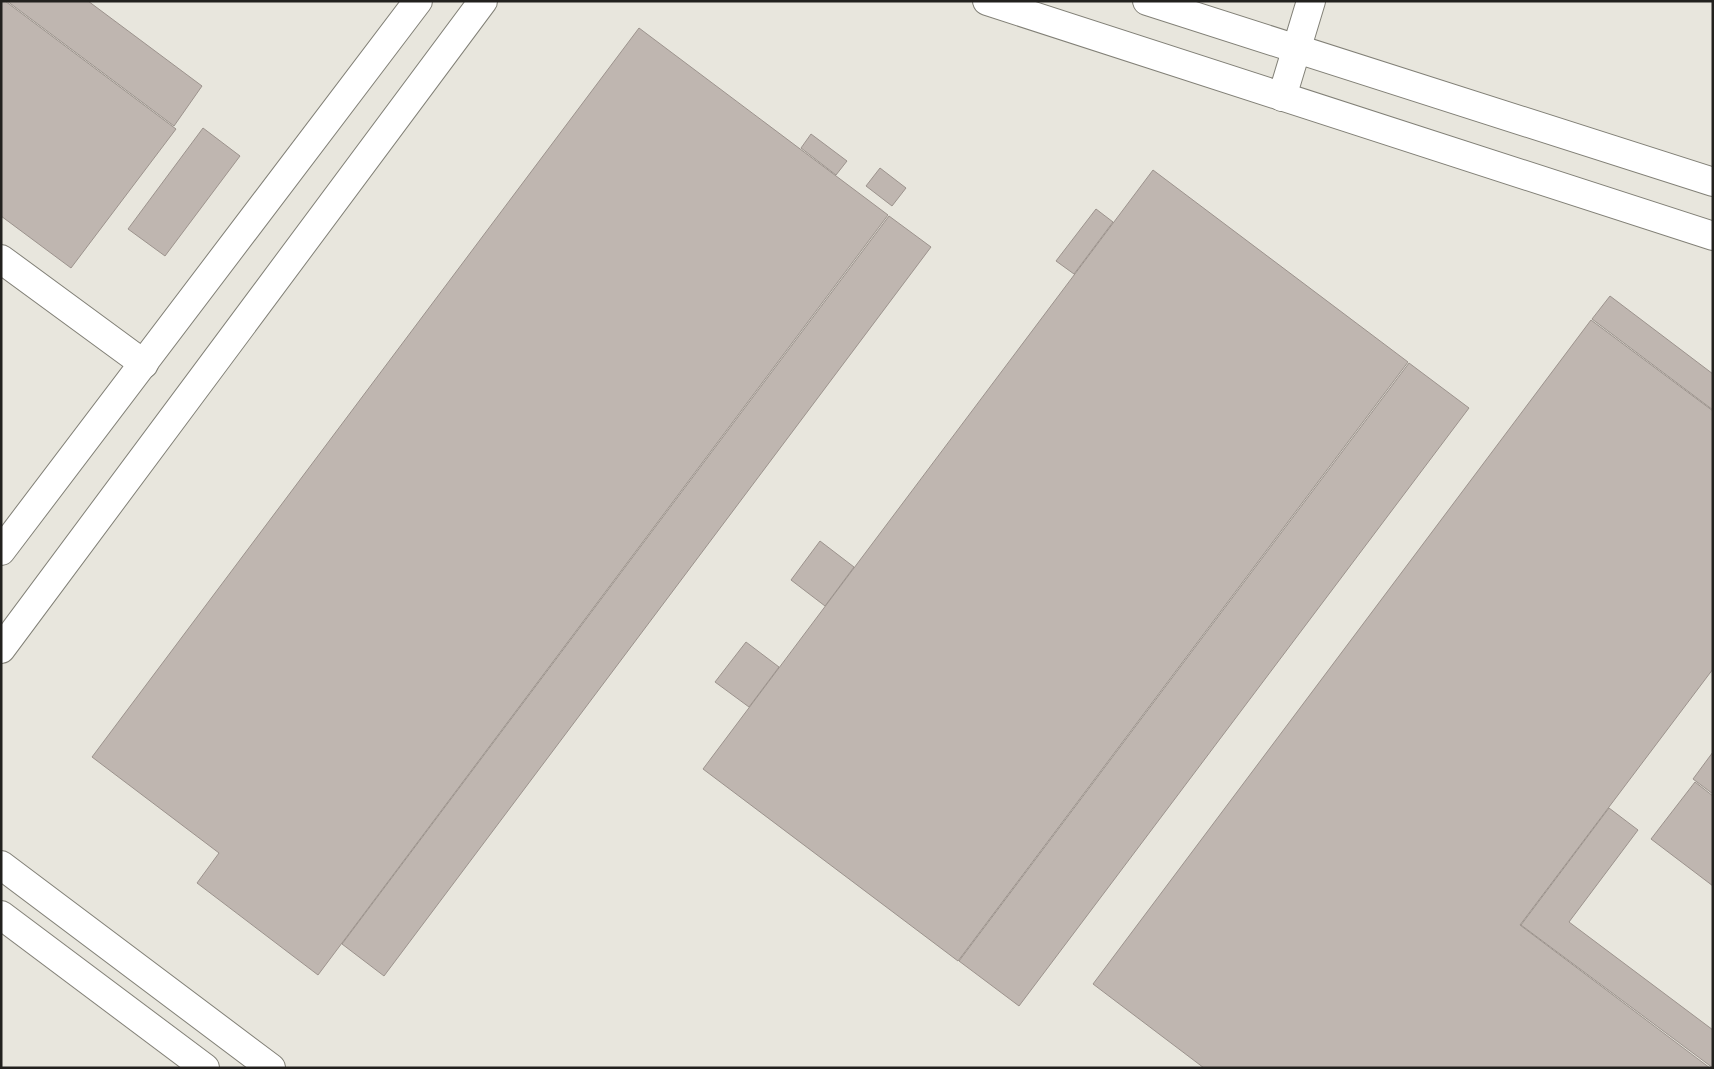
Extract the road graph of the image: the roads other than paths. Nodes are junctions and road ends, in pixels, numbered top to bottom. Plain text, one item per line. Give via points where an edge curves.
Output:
1 (418, 1) edge
2 (483, 1) edge
3 (987, 1) edge
4 (1147, 1) edge
5 (1311, 1) edge
6 (1296, 49) junction
7 (1282, 97) junction
8 (1713, 182) edge
9 (1713, 236) edge
10 (1, 259) edge
11 (144, 364) junction
12 (1, 551) edge
13 (1, 649) edge
14 (1, 865) edge
15 (1, 915) edge
16 (205, 1068) edge
17 (271, 1068) edge

1 - 11 street
2 - 13 street
3 - 7 street
4 - 6 street
5 - 6 street
6 - 7 street
6 - 8 street
7 - 9 street
10 - 11 street
11 - 12 street
14 - 17 street
15 - 16 street

